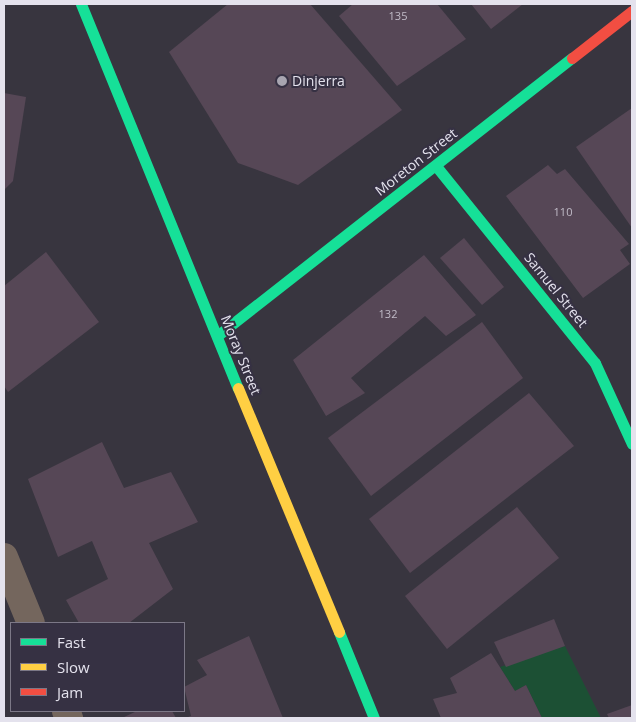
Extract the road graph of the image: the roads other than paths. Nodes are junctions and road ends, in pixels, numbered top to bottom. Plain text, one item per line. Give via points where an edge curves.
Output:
1 (80, 4) edge
2 (632, 11) edge
3 (436, 166) junction
4 (217, 336) junction
5 (632, 444) edge
6 (4, 557) edge
7 (31, 622) edge
8 (374, 718) edge

1 - 4 street, Moray Street
2 - 3 street, Moreton Street
3 - 4 street, Moreton Street
3 - 5 street, Samuel Street via 595,363
4 - 8 street, Moray Street
6 - 7 street

